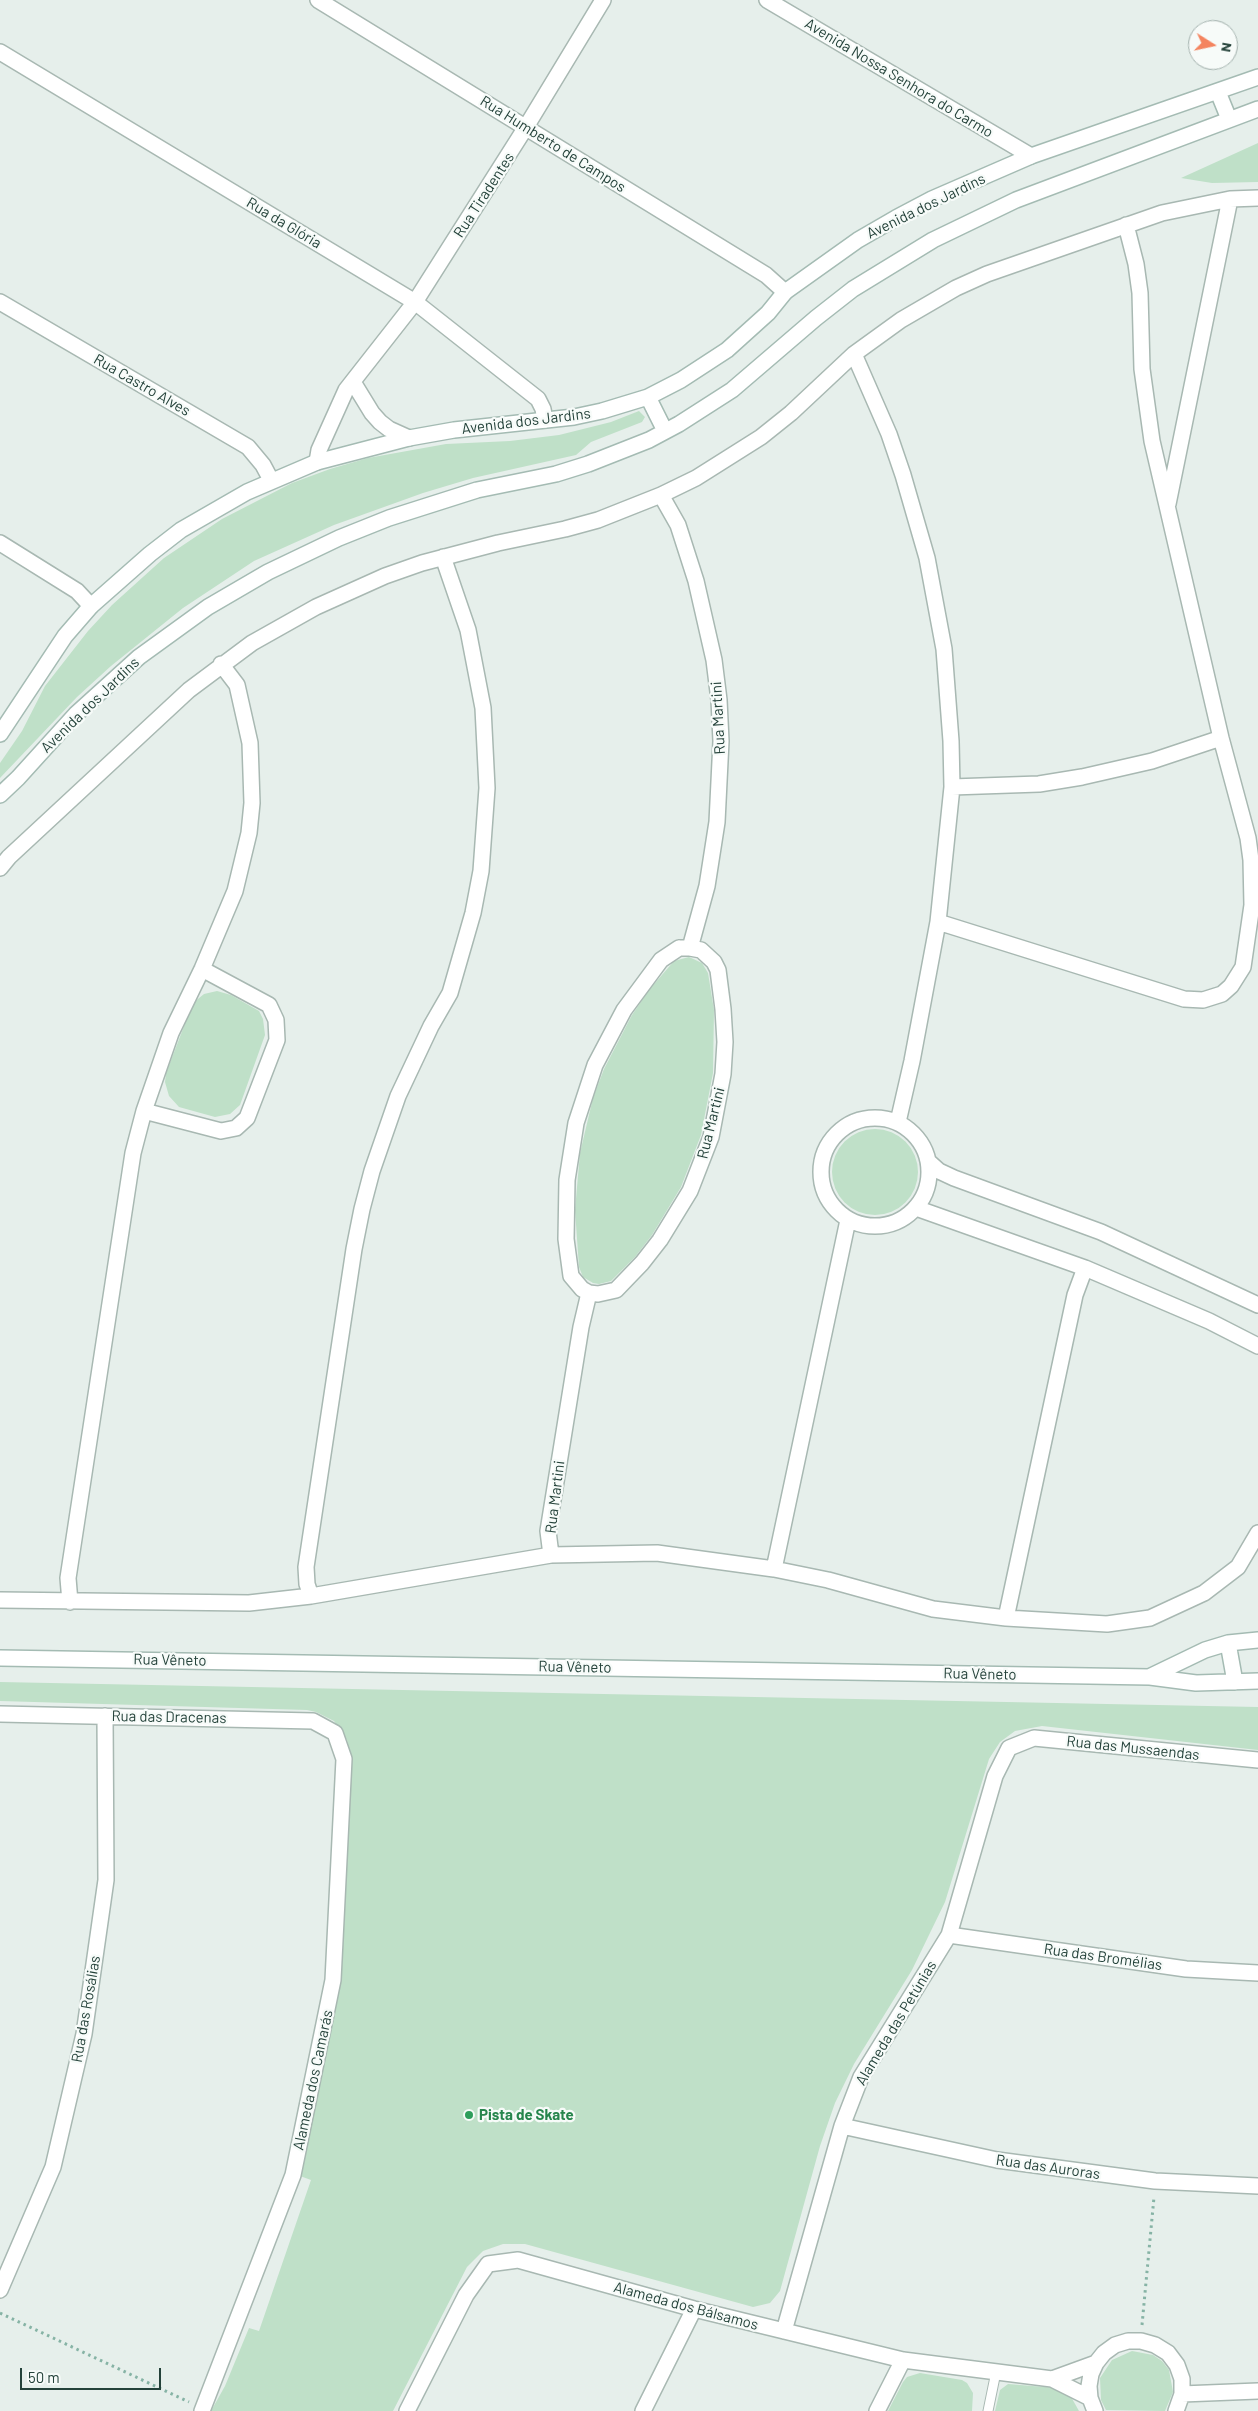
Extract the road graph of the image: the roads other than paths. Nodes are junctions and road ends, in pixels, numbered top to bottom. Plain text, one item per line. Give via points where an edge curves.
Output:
1 (318, 0) edge
2 (603, 0) edge
3 (767, 0) edge
4 (0, 52) edge
5 (1258, 77) edge
6 (1218, 92) junction
7 (1258, 109) edge
8 (1229, 119) junction
9 (526, 128) junction
10 (1031, 156) junction
11 (1258, 198) edge
12 (1230, 199) junction
13 (1126, 225) junction
14 (785, 292) junction
15 (0, 302) edge
16 (415, 302) junction
17 (854, 354) junction
18 (353, 382) junction
19 (648, 397) junction
20 (545, 420) junction
21 (665, 431) junction
22 (409, 438) junction
23 (317, 462) junction
24 (271, 480) junction
25 (662, 495) junction
26 (1167, 509) junction
27 (0, 543) edge
28 (444, 556) junction
29 (92, 606) junction
30 (221, 664) junction
31 (0, 734) edge
32 (1220, 738) junction
33 (952, 787) junction
34 (0, 795) edge
35 (0, 868) edge
36 (938, 922) junction
37 (690, 948) junction
38 (202, 969) junction
39 (144, 1111) junction
40 (898, 1122) junction
41 (929, 1162) junction
42 (916, 1208) junction
43 (848, 1220) junction
44 (1085, 1268) junction
45 (589, 1292) junction
46 (1258, 1305) edge
47 (1258, 1346) edge
48 (1258, 1533) edge
49 (551, 1555) junction
50 (774, 1569) junction
51 (311, 1596) junction
52 (0, 1600) edge
53 (70, 1602) junction
54 (1006, 1618) junction
55 (1258, 1640) edge
56 (1228, 1643) junction
57 (0, 1658) edge
58 (1150, 1677) junction
59 (1258, 1681) edge
60 (1235, 1682) junction
61 (0, 1714) edge
62 (105, 1716) junction
63 (335, 1733) joint
64 (1009, 1748) joint
65 (1258, 1760) edge
66 (949, 1935) junction
67 (1258, 1973) edge
68 (842, 2126) junction
69 (1258, 2186) edge
70 (0, 2290) edge
71 (694, 2309) junction
72 (784, 2331) junction
73 (903, 2360) junction
74 (1096, 2363) junction
75 (996, 2372) junction
76 (1052, 2379) junction
77 (1258, 2391) edge
78 (1182, 2394) junction
79 (1093, 2404) edge
80 (203, 2410) edge
81 (407, 2411) edge
82 (643, 2411) edge
83 (877, 2411) edge
84 (988, 2411) edge
85 (1176, 2411) edge

1 - 9 street, Rua Humberto de Campos
2 - 9 street, Rua Tiradentes
3 - 10 street, Avenida Nossa Senhora do Carmo
4 - 16 street, Rua da Glória
5 - 6 street, Avenida dos Jardins
6 - 8 street
6 - 10 street, Avenida dos Jardins
7 - 8 street, Avenida dos Jardins
8 - 21 street, Avenida dos Jardins via 1016,200 932,240 853,290 732,390
9 - 14 street, Rua Humberto de Campos via 766,275
9 - 16 street, Rua Tiradentes
10 - 14 street, Avenida dos Jardins via 896,218 858,240
11 - 12 street
12 - 13 street via 1162,213
12 - 26 street
13 - 17 street via 1019,261 956,288 901,320
13 - 26 street via 1140,293 1146,407
14 - 19 street, Avenida dos Jardins via 755,326 727,350
15 - 24 street, Rua Castro Alves via 248,447
16 - 18 street, Rua Tiradentes
16 - 20 street, Rua da Glória via 538,399
17 - 25 street via 761,437 696,478
17 - 33 street via 892,442 927,558 944,649 952,741
18 - 22 street via 380,422
18 - 23 street, Rua Tiradentes via 346,390
19 - 20 street, Avenida dos Jardins via 602,411
19 - 21 street
20 - 22 street, Avenida dos Jardins via 463,428
21 - 34 street, Avenida dos Jardins via 588,464 477,490 388,518 268,572 208,607 139,657 76,714
22 - 23 street, Avenida dos Jardins
23 - 24 street, Avenida dos Jardins
24 - 29 street, Avenida dos Jardins via 181,530
25 - 28 street via 565,530
25 - 37 street, Rua Martini via 678,525 696,581 714,660 719,700 721,765 717,822 707,886
26 - 32 street
27 - 29 street via 77,591
28 - 30 street via 385,576 316,607
28 - 51 street via 468,630 483,708 487,788 481,871 463,953 450,993 398,1096 362,1210 352,1257 306,1567
29 - 31 street, Avenida dos Jardins via 65,636
30 - 35 street via 188,690
30 - 38 street via 237,685 245,714 252,803 248,840 235,891
32 - 33 street via 1152,762 1082,777 1039,784
32 - 36 street via 1248,838 1252,883 1251,926 1243,967 1222,994 1203,1000 1184,1000
33 - 36 street
36 - 40 street
37 - 45 street via 679,948 669,953 642,984 608,1037 584,1094 566,1180 566,1239 571,1276
37 - 45 street, Rua Martini via 700,950 714,962 723,1009 723,1074 711,1137 690,1191 642,1263 616,1290 598,1294
38 - 39 street via 171,1033
38 - 39 street via 269,1005 276,1020 277,1040 247,1118 236,1128 221,1131
39 - 53 street via 125,1196 68,1578
40 - 41 street via 923,1145
40 - 43 street via 863,1118 834,1136 825,1152 822,1184 827,1198
41 - 42 street via 925,1195
41 - 46 street via 954,1178 1100,1232
42 - 43 street via 891,1225 869,1226
42 - 44 street
43 - 50 street
44 - 47 street via 1209,1321
44 - 54 street via 1075,1295
45 - 49 street, Rua Martini via 548,1531
48 - 54 street via 1238,1567 1227,1577 1193,1600 1150,1618 1093,1624
49 - 50 street via 657,1554
49 - 51 street
50 - 54 street via 828,1580 933,1609
51 - 53 street via 249,1603
52 - 53 street
55 - 56 street, Rua Vêneto
56 - 58 street, Rua Vêneto via 1205,1650
56 - 60 street
57 - 58 street, Rua Vêneto
58 - 60 street, Rua Vêneto via 1196,1683
59 - 60 street, Rua Vêneto
61 - 62 street, Rua das Dracenas
62 - 63 street, Rua das Dracenas via 313,1721
62 - 70 street, Rua das Rosálias via 106,1880 84,2034 53,2167
63 - 80 street, Alameda dos Camarás via 344,1760 333,1980 293,2175
64 - 65 street, Rua das Mussaendas via 1034,1738
64 - 66 street, Alameda das Petúnias via 995,1776
66 - 67 street, Rua das Bromélias via 1186,1969
66 - 68 street, Alameda das Petúnias via 861,2077
68 - 69 street, Rua das Auroras via 997,2160 1155,2182
68 - 72 street, Alameda das Petúnias
71 - 72 street, Alameda dos Bálsamos
71 - 81 street, Alameda dos Bálsamos via 518,2260 488,2264 466,2295
71 - 82 street
72 - 73 street, Alameda dos Bálsamos
73 - 75 street, Alameda dos Bálsamos
73 - 83 street
74 - 76 street, Alameda dos Bálsamos
74 - 78 street, Alameda dos Bálsamos via 1115,2345 1128,2341 1155,2345 1168,2353 1177,2365 1182,2379
74 - 79 street, Alameda dos Bálsamos via 1091,2374
75 - 76 street, Alameda dos Bálsamos
75 - 84 lane
76 - 79 street, Alameda dos Bálsamos
77 - 78 street
78 - 85 street

